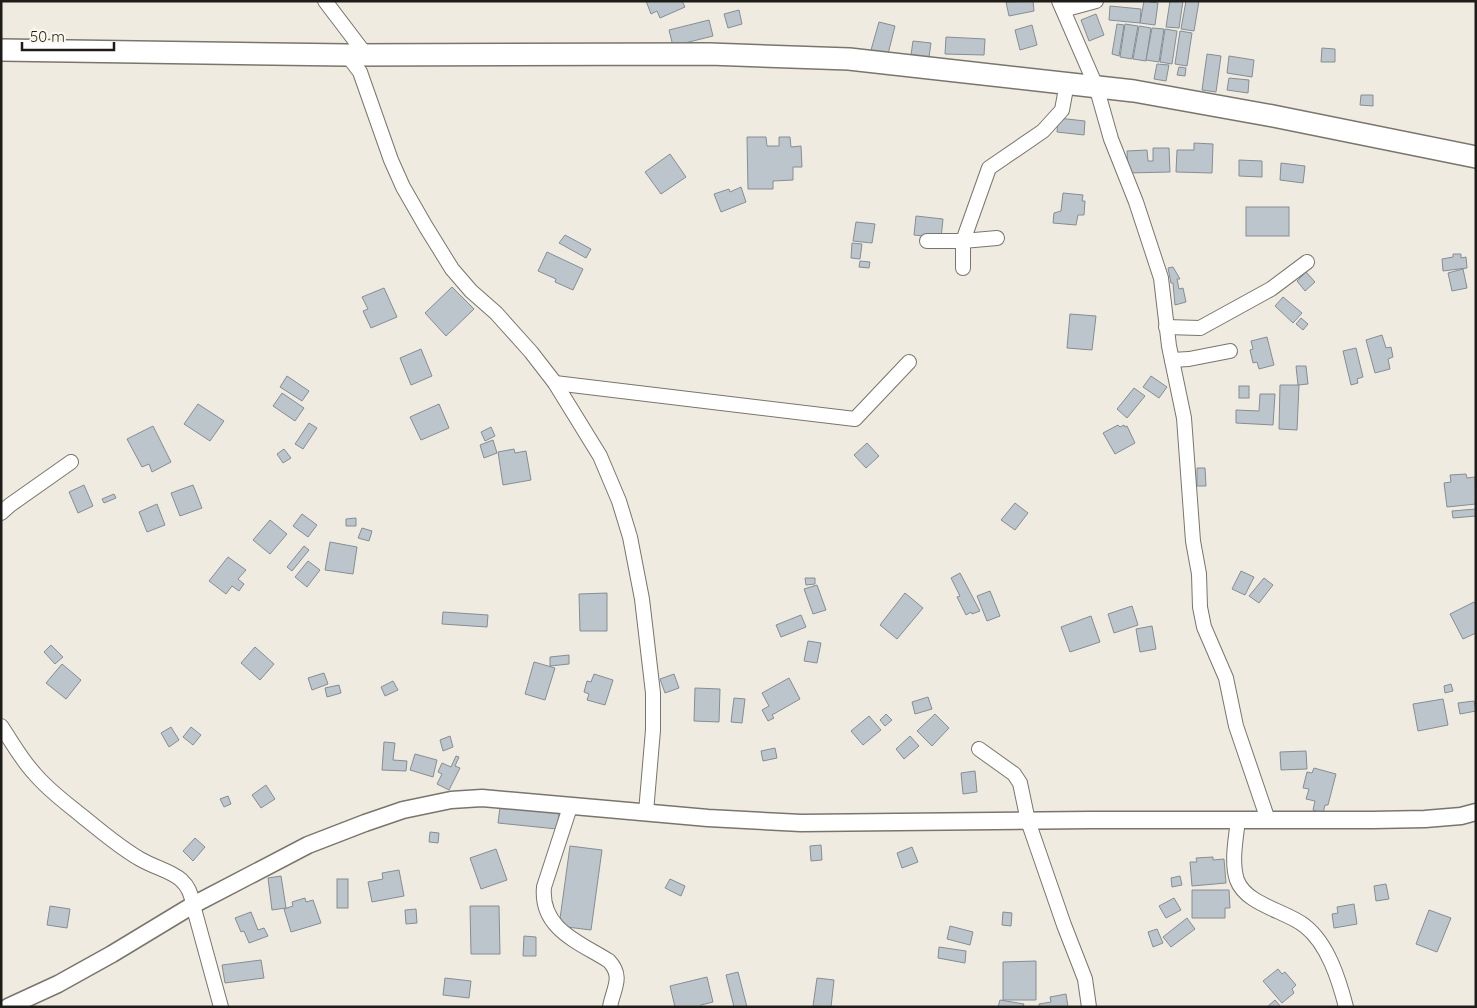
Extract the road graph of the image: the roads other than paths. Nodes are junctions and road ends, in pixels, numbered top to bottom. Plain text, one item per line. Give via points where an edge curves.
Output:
1 (325, 1) edge
2 (1096, 1) edge
3 (1061, 5) edge
4 (1, 50) edge
5 (357, 55) junction
6 (1067, 83) junction
7 (1096, 86) junction
8 (1476, 157) edge
9 (997, 238) dead end
10 (963, 241) junction
11 (927, 242) dead end
12 (1307, 262) dead end
13 (963, 268) dead end
14 (1166, 327) junction
15 (1230, 351) dead end
16 (1172, 360) junction
17 (909, 362) dead end
18 (555, 383) junction
19 (71, 462) dead end
20 (1, 512) edge
21 (1, 726) edge
22 (979, 749) dead end
23 (570, 807) junction
24 (646, 812) junction
25 (1476, 812) edge
26 (1238, 820) junction
27 (1268, 820) junction
28 (1028, 821) junction
29 (193, 905) junction
30 (8, 1007) edge
31 (222, 1007) edge
32 (610, 1007) edge
33 (1089, 1007) edge
34 (1346, 1007) edge

1 - 5 street
2 - 3 street
3 - 7 street
4 - 5 main road
5 - 6 main road via 709,54 849,59
5 - 18 street via 391,160 403,187 452,269 470,292 496,313
6 - 7 main road
6 - 10 street via 1062,110 1042,130 989,168
7 - 8 main road
7 - 14 street via 1110,139 1161,278
9 - 10 street
10 - 11 street
10 - 13 street
12 - 14 street via 1271,289 1200,328
14 - 16 street
15 - 16 street via 1189,360
16 - 27 street via 1184,418 1193,541 1204,627 1226,678 1236,726
17 - 18 street via 855,419
18 - 24 street via 600,456 630,537 642,599 653,693
19 - 20 street
21 - 29 street via 32,772 53,794 130,854 184,881 192,895
22 - 28 street via 1014,774 1020,784
23 - 24 street
23 - 29 street via 482,798 451,800 403,810 308,845
23 - 32 street via 543,899 546,911 561,931 614,966 618,980
24 - 28 street via 801,823
25 - 27 street via 1425,819
26 - 27 street
26 - 28 street
26 - 34 street via 1237,882 1254,899 1293,918 1316,938 1331,962
28 - 33 street via 1086,980
29 - 30 street via 58,984
29 - 31 street

